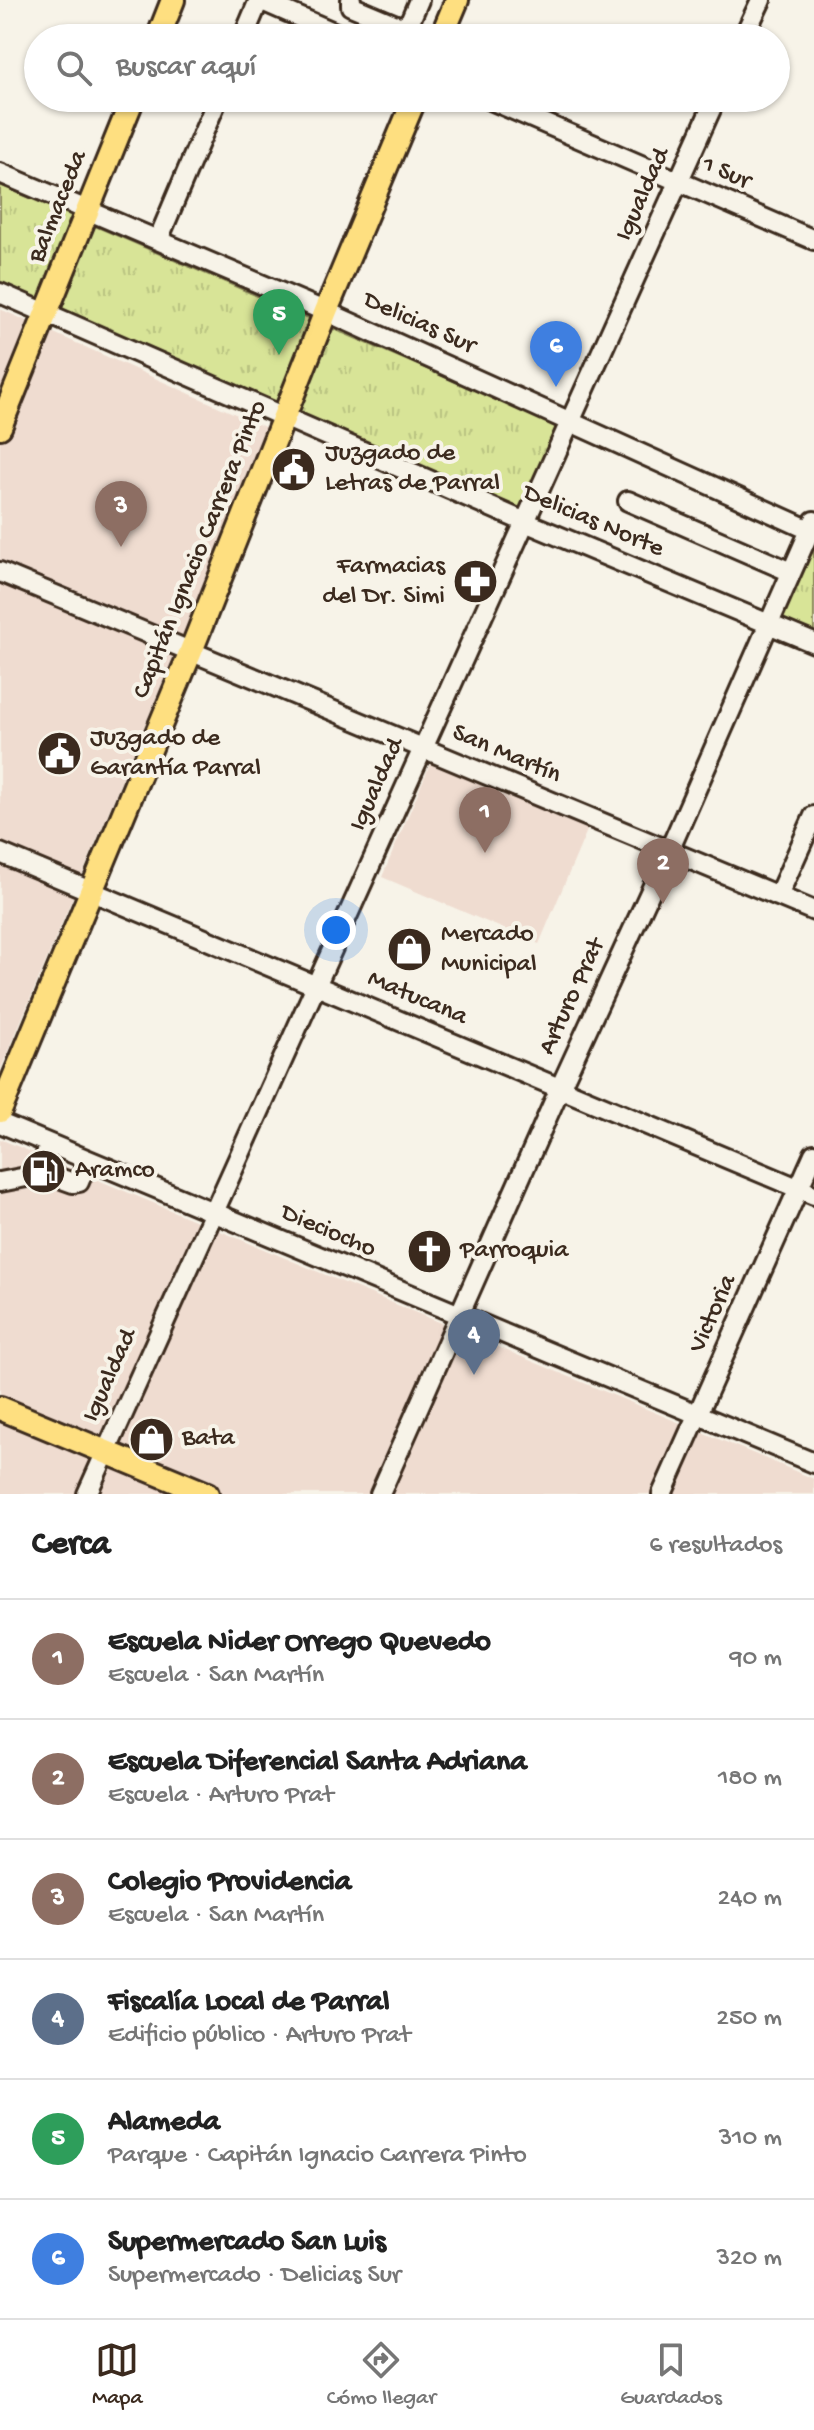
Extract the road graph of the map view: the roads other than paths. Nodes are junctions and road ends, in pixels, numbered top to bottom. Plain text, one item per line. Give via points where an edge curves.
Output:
1 (173, 0) edge
2 (260, 0) edge
3 (351, 0) edge
4 (419, 0) edge
5 (457, 0) edge
6 (761, 0) edge
7 (164, 24) edge
8 (249, 24) edge
9 (315, 24) edge
10 (394, 24) edge
11 (406, 24) edge
12 (447, 24) edge
13 (750, 24) edge
14 (127, 112) edge
15 (212, 112) edge
16 (409, 112) edge
17 (519, 112) edge
18 (710, 112) edge
19 (0, 173) edge
20 (679, 181) junction
21 (88, 210) junction
22 (158, 240) junction
23 (814, 240) edge
24 (0, 293) edge
25 (326, 311) junction
26 (46, 312) junction
27 (285, 417) junction
28 (571, 420) junction
29 (0, 427) edge
30 (628, 501) dead end
31 (525, 522) junction
32 (813, 528) edge
33 (0, 572) edge
34 (791, 572) junction
35 (767, 624) junction
36 (814, 643) edge
37 (191, 651) junction
38 (423, 748) junction
39 (814, 816) edge
40 (669, 851) junction
41 (0, 853) edge
42 (90, 890) junction
43 (778, 896) junction
44 (814, 911) edge
45 (316, 985) junction
46 (560, 1088) junction
47 (0, 1111) edge
48 (0, 1123) edge
49 (50, 1144) junction
50 (814, 1154) edge
51 (88, 1160) junction
52 (51, 1174) junction
53 (0, 1182) edge
54 (806, 1192) edge
55 (213, 1212) junction
56 (459, 1314) junction
57 (698, 1413) junction
58 (2, 1416) edge
59 (103, 1458) junction
60 (814, 1463) edge
61 (172, 1489) edge
62 (87, 1494) edge
63 (207, 1494) edge
64 (380, 1494) edge
65 (662, 1494) edge

1 - 7 main road
2 - 8 street
2 - 9 street
3 - 10 street via 351,6
4 - 11 street
5 - 12 main road
6 - 13 street
14 - 21 main road, Balmaceda
15 - 22 street
16 - 25 main road, Capitán Ignacio Carrera Pinto
17 - 20 street, 1 Sur
18 - 20 street, Igualdad
19 - 21 street, Delicias Sur
20 - 23 street, 1 Sur
20 - 28 street, Igualdad
21 - 22 street, Delicias Sur
21 - 26 main road, Balmaceda
22 - 25 street, Delicias Sur
24 - 26 street, Delicias Norte
25 - 27 main road, Capitán Ignacio Carrera Pinto
25 - 28 street, Delicias Sur
26 - 27 street, Delicias Norte
26 - 29 main road, Balmaceda
27 - 31 street, Delicias Norte
27 - 37 main road, Capitán Ignacio Carrera Pinto
28 - 31 street, Igualdad
28 - 32 street, Delicias Sur
30 - 34 street
31 - 35 street, Delicias Norte
31 - 38 street, Igualdad
32 - 34 street, Arturo Prat
33 - 37 street, San Martín
34 - 35 street, Arturo Prat
35 - 36 street, Delicias Norte
35 - 40 street, Arturo Prat
37 - 38 street, San Martín
37 - 42 main road, Capitán Ignacio Carrera Pinto
38 - 40 street, San Martín
38 - 45 street, Igualdad
39 - 43 street
40 - 43 street, San Martín
40 - 46 street, Arturo Prat
41 - 42 street, Matucana
42 - 45 street, Matucana
42 - 47 main road, Capitán Ignacio Carrera Pinto
43 - 44 street, San Martín
45 - 46 street, Matucana
45 - 55 street, Igualdad
46 - 54 street, Matucana
46 - 56 street, Arturo Prat
48 - 49 street, Dieciocho
49 - 51 street, Dieciocho
49 - 52 street via 41,1167
50 - 54 street, Victoria
51 - 52 street via 79,1182
51 - 55 street, Dieciocho
52 - 53 street via 39,1171
54 - 57 street, Victoria
55 - 56 street, Dieciocho
55 - 59 street, Igualdad
56 - 57 street, Dieciocho
56 - 64 street, Arturo Prat
57 - 60 street, Dieciocho
57 - 65 street, Victoria
58 - 59 main road
59 - 61 main road
59 - 62 street, Igualdad
61 - 63 main road

